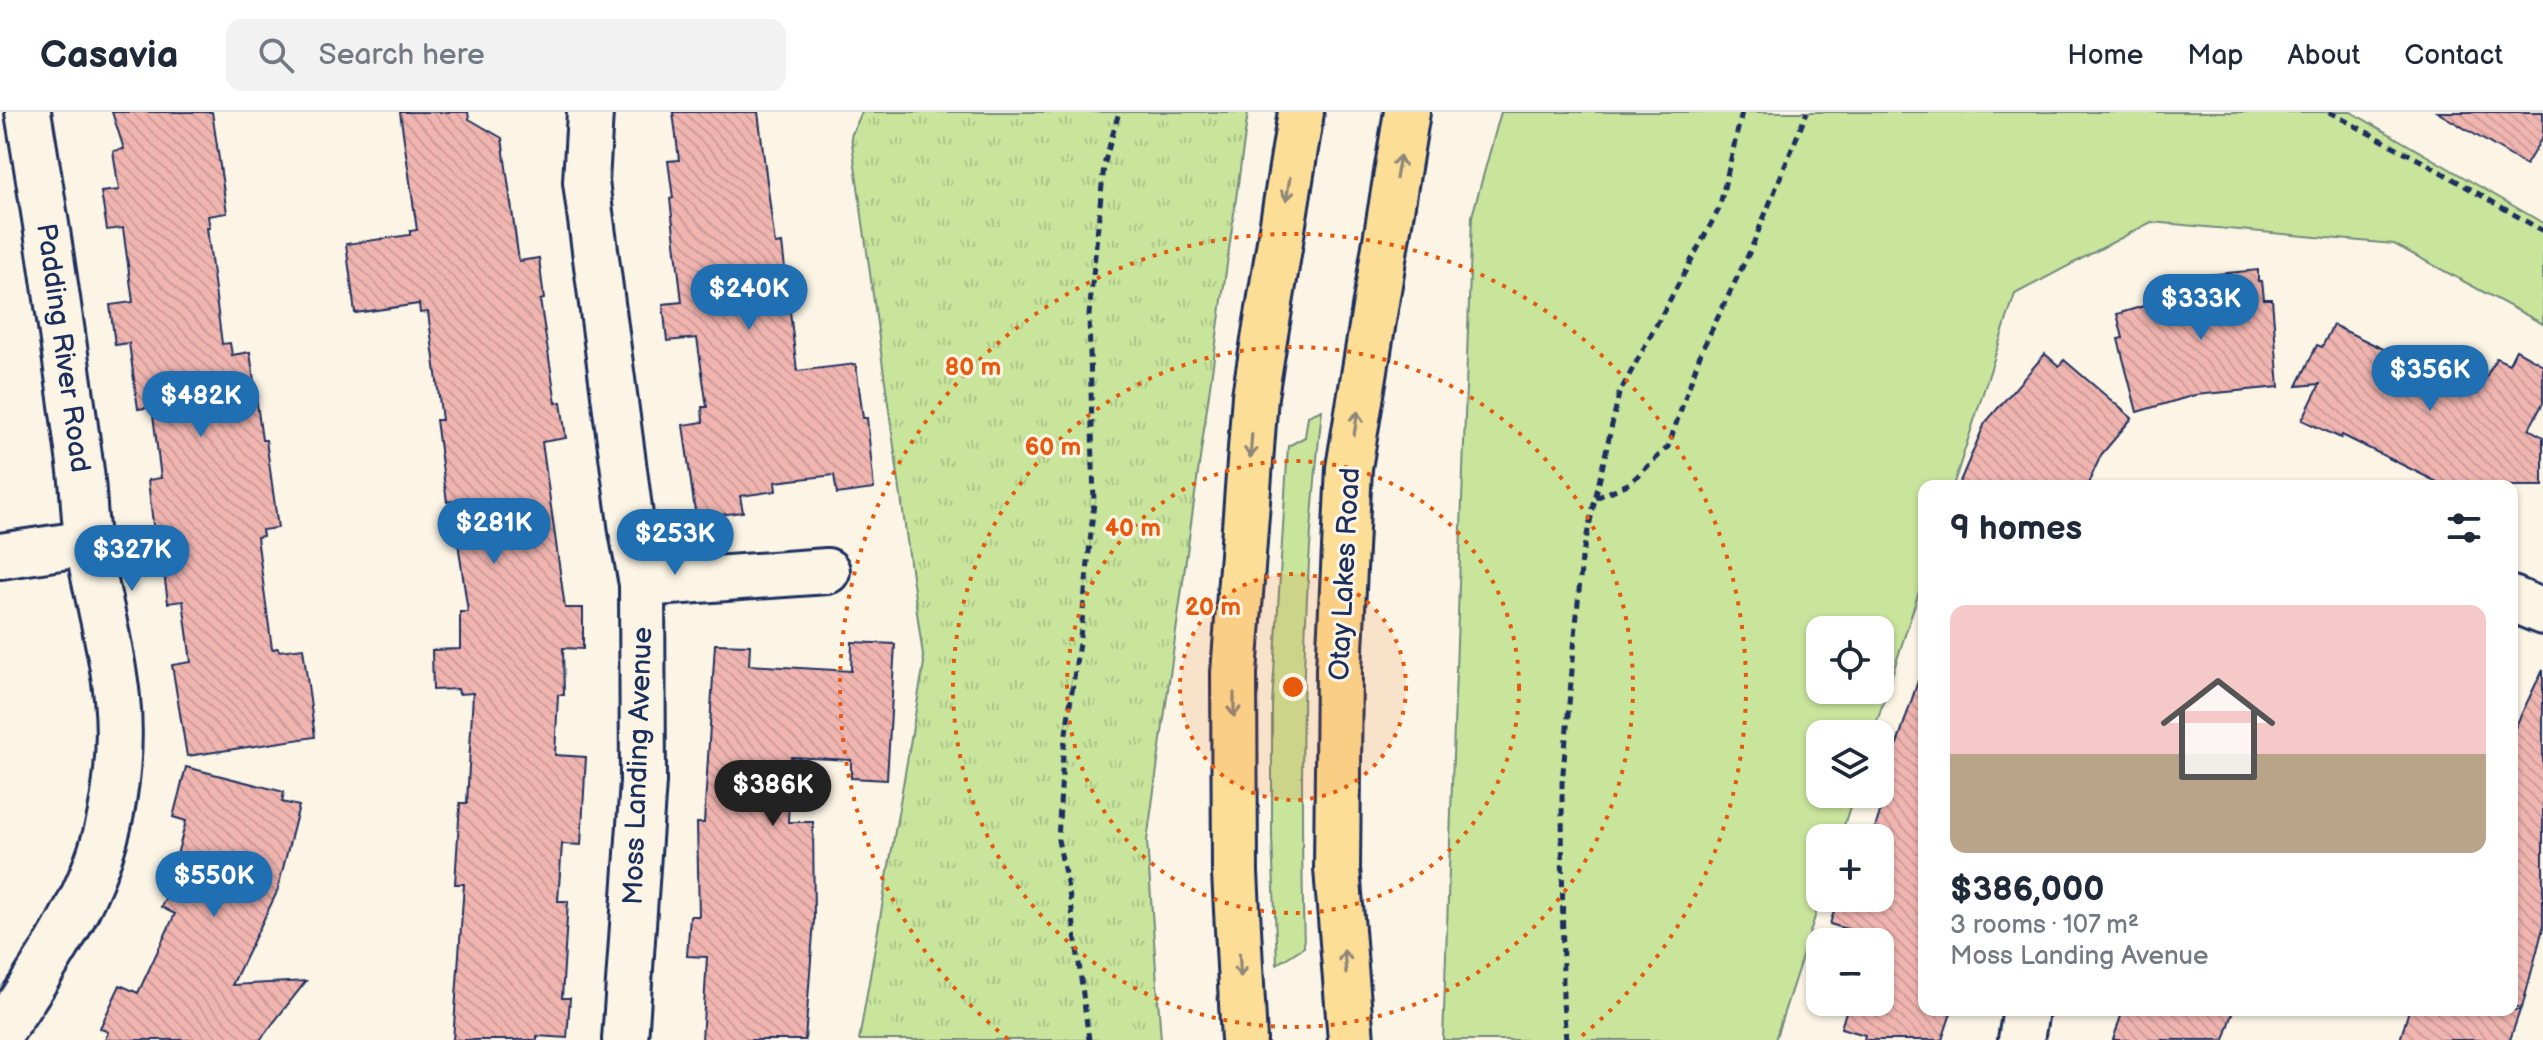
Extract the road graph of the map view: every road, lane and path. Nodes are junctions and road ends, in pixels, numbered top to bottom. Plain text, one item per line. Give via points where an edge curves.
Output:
1 (28, 112) edge
2 (590, 112) edge
3 (1119, 112) edge
4 (1301, 112) edge
5 (1407, 112) edge
6 (1742, 112) edge
7 (1807, 112) edge
8 (2329, 112) edge
9 (2543, 231) edge
10 (1595, 498) junction
11 (88, 543) junction
12 (0, 556) edge
13 (827, 571) dead end
14 (642, 584) junction
15 (2518, 602) edge
16 (2543, 612) edge
17 (2025, 1016) edge
18 (0, 1033) edge
19 (625, 1040) edge
20 (1089, 1040) edge
21 (1244, 1040) edge
22 (1351, 1040) edge
23 (1566, 1040) edge
24 (2021, 1040) edge

1 - 11 street, Padding River Road
2 - 14 street, Moss Landing Avenue via 586,182
3 - 20 path via 1104,165 1089,315 1094,502 1063,754 1058,840
4 -> 21 main road via 1255,396 1234,673 1235,873
22 -> 5 main road, Otay Lakes Road via 1337,869 1349,468
6 - 10 path via 1719,209 1619,394
7 - 10 path via 1751,249 1701,352 1668,447 1630,483
8 - 9 path
10 - 23 path via 1582,557 1562,784
11 - 12 street
11 - 18 street, Padding River Road via 117,699 111,814 79,906
13 - 14 street
14 - 19 street, Moss Landing Avenue via 643,782
15 - 16 street
17 - 24 street

